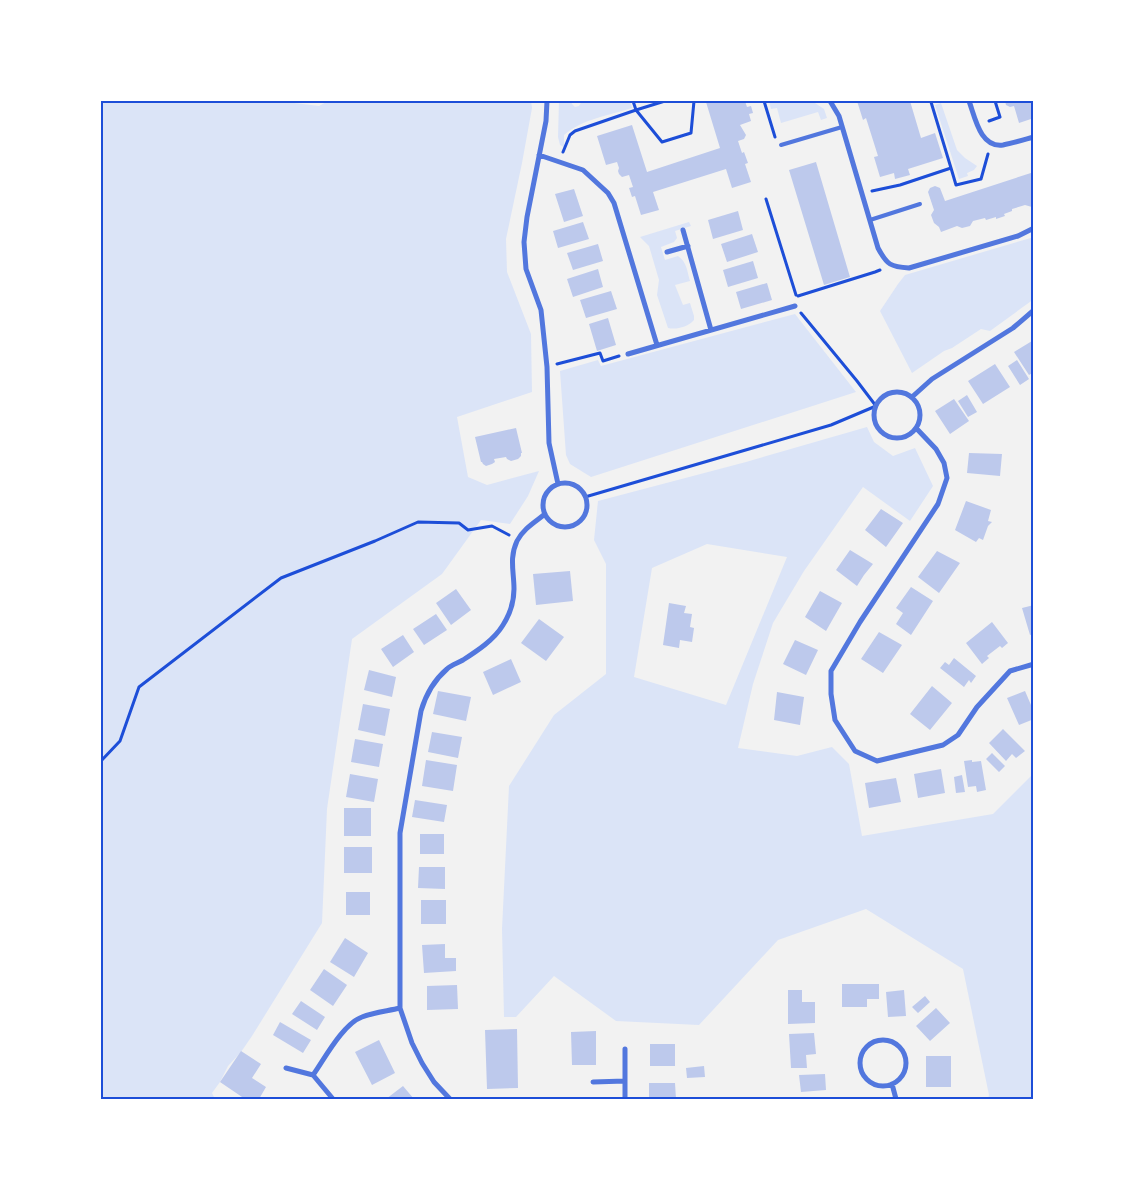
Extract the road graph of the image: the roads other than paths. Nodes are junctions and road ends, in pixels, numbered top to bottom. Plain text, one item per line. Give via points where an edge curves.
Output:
1 (547, 101) edge
2 (830, 101) edge
3 (969, 101) edge
4 (842, 127) junction
5 (1034, 137) edge
6 (781, 145) road end
7 (539, 156) junction
8 (920, 204) dead end
9 (870, 220) junction
10 (1034, 228) edge
11 (683, 230) dead end
12 (688, 246) junction
13 (668, 252) dead end
14 (795, 306) road end
15 (1034, 310) edge
16 (711, 330) junction
17 (657, 345) junction
18 (628, 354) road end
19 (912, 397) junction
20 (916, 428) junction
21 (558, 484) junction
22 (544, 514) junction
23 (1034, 664) edge
24 (400, 1008) junction
25 (625, 1049) dead end
26 (286, 1068) dead end
27 (313, 1075) junction
28 (625, 1081) junction
29 (593, 1082) dead end
30 (892, 1084) junction
31 (332, 1099) edge
32 (450, 1099) edge
33 (624, 1099) edge
34 (896, 1099) edge

1 - 7 street
2 - 4 street
3 - 5 street via 984,137 991,144 1002,145
4 - 6 lane
4 - 9 street
7 - 17 street via 583,170 608,193 614,203
7 - 21 street via 524,242 526,269 541,310 547,366 549,443
8 - 9 lane
9 - 10 street via 883,257 897,268 909,268 1018,236
11 - 12 street
12 - 13 street
12 - 16 street
14 - 16 street
15 - 19 street via 1013,328 932,379
16 - 17 street
17 - 18 street
19 - 20 street via 917,402 920,415
19 - 20 street via 899,392 885,395 876,406 874,421 889,437 904,437
20 - 23 street via 936,449 948,478 938,504 831,671 835,720 855,751 878,761 943,745 958,735 977,707 1010,671
21 - 22 street via 544,496
21 - 22 street via 574,485 581,490 587,505 586,513 574,526 566,528 550,522
22 - 24 street via 517,540 512,562 514,590 511,610 501,628 487,643 448,668 436,680 426,694 421,711 400,833
24 - 27 street via 362,1017 350,1024
24 - 32 street via 422,1063
25 - 28 street
26 - 27 street
27 - 31 street
28 - 29 street
28 - 33 street
30 - 30 street via 871,1084 862,1073 862,1052 874,1042 889,1041 902,1050 906,1066 904,1073
30 - 34 street

